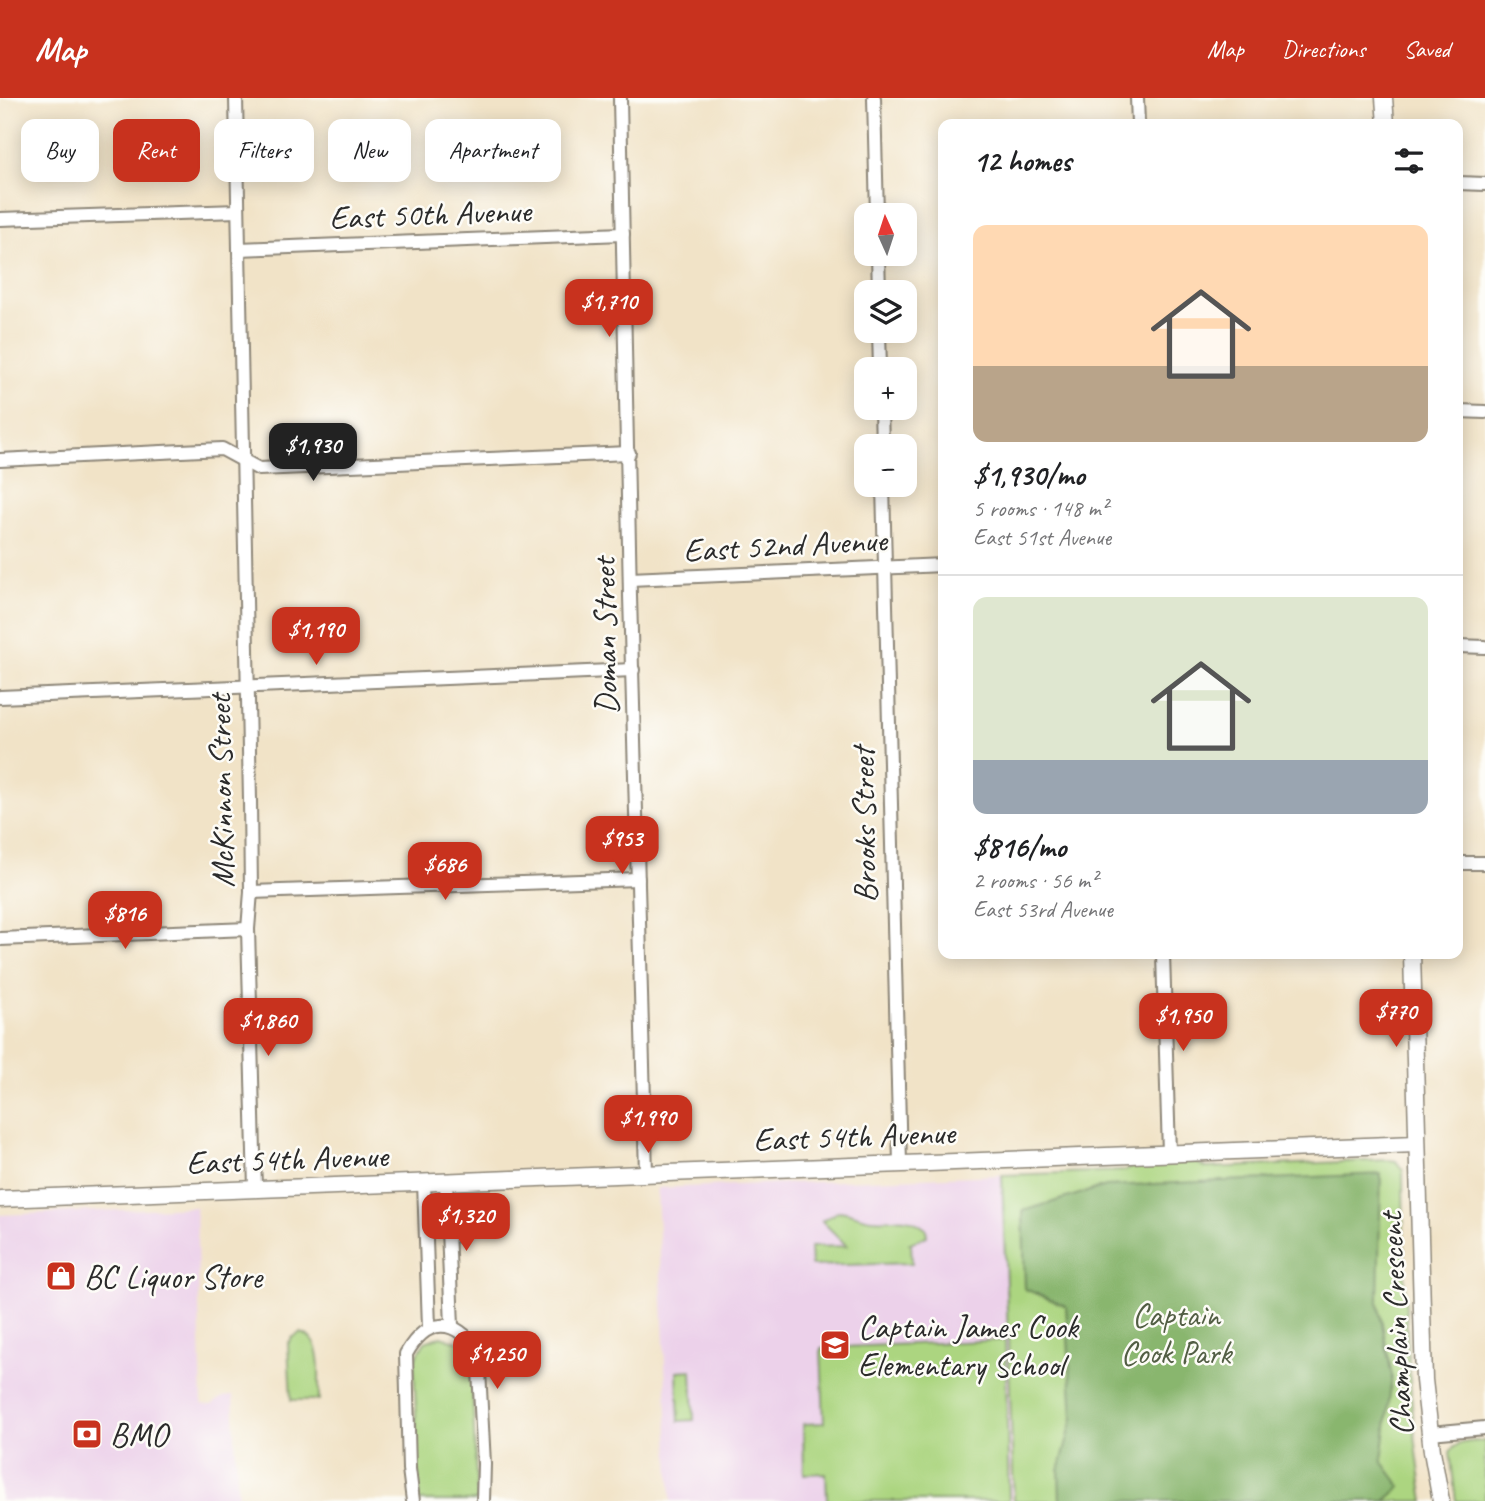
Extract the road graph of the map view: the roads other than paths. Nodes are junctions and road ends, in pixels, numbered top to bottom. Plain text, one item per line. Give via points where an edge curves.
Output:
1 (236, 98) edge
2 (620, 98) edge
3 (874, 98) edge
4 (1137, 98) edge
5 (1384, 98) edge
6 (1138, 119) edge
7 (1386, 119) edge
8 (1463, 183) edge
9 (1485, 184) edge
10 (877, 203) edge
11 (238, 211) junction
12 (0, 219) edge
13 (623, 234) junction
14 (239, 249) junction
15 (1463, 411) edge
16 (1485, 412) edge
17 (629, 453) junction
18 (0, 460) edge
19 (243, 460) junction
20 (883, 497) edge
21 (938, 565) edge
22 (885, 568) junction
23 (630, 579) junction
24 (1463, 646) edge
25 (1485, 647) edge
26 (633, 670) junction
27 (247, 687) junction
28 (0, 697) edge
29 (1463, 863) edge
30 (1485, 863) edge
31 (638, 879) junction
32 (251, 892) junction
33 (248, 929) junction
34 (0, 939) edge
35 (1163, 959) edge
36 (1412, 959) edge
37 (1416, 1144) junction
38 (1169, 1153) junction
39 (900, 1164) junction
40 (646, 1173) junction
41 (446, 1181) junction
42 (424, 1182) junction
43 (255, 1189) junction
44 (0, 1199) edge
45 (429, 1326) junction
46 (452, 1326) junction
47 (1485, 1428) edge
48 (1430, 1433) junction
49 (413, 1501) edge
50 (483, 1501) edge
51 (1441, 1501) edge

1 - 11 street, McKinnon Street
2 - 13 street, Doman Street
3 - 10 street
4 - 6 street
5 - 7 street
8 - 9 street
11 - 12 street
11 - 14 street, McKinnon Street
13 - 14 street, East 50th Avenue
13 - 17 street, Doman Street
14 - 19 street, McKinnon Street
15 - 16 street
17 - 19 street via 259,469
17 - 23 street, Doman Street
18 - 19 street via 222,449
19 - 27 street, McKinnon Street
20 - 22 street, Brooks Street
21 - 22 street, East 52nd Avenue
22 - 23 street, East 52nd Avenue
22 - 39 street, Brooks Street
23 - 26 street, Doman Street
24 - 25 street
26 - 27 street
26 - 31 street, Doman Street
27 - 28 street
27 - 32 street, McKinnon Street
29 - 30 street
31 - 32 street
31 - 40 street, Doman Street
32 - 33 street, McKinnon Street
33 - 34 street
33 - 43 street, McKinnon Street
35 - 38 street
36 - 37 street, Champlain Crescent
37 - 38 street, East 54th Avenue
37 - 48 street, Champlain Crescent
38 - 39 street, East 54th Avenue
39 - 40 street, East 54th Avenue
40 - 41 street, East 54th Avenue
41 - 42 street, East 54th Avenue
41 - 46 street
42 - 43 street, East 54th Avenue
42 - 45 street
43 - 44 street, East 54th Avenue
45 - 46 street
45 - 49 street via 406,1354
46 - 50 street via 478,1351
47 - 48 street
48 - 51 street, Champlain Crescent

